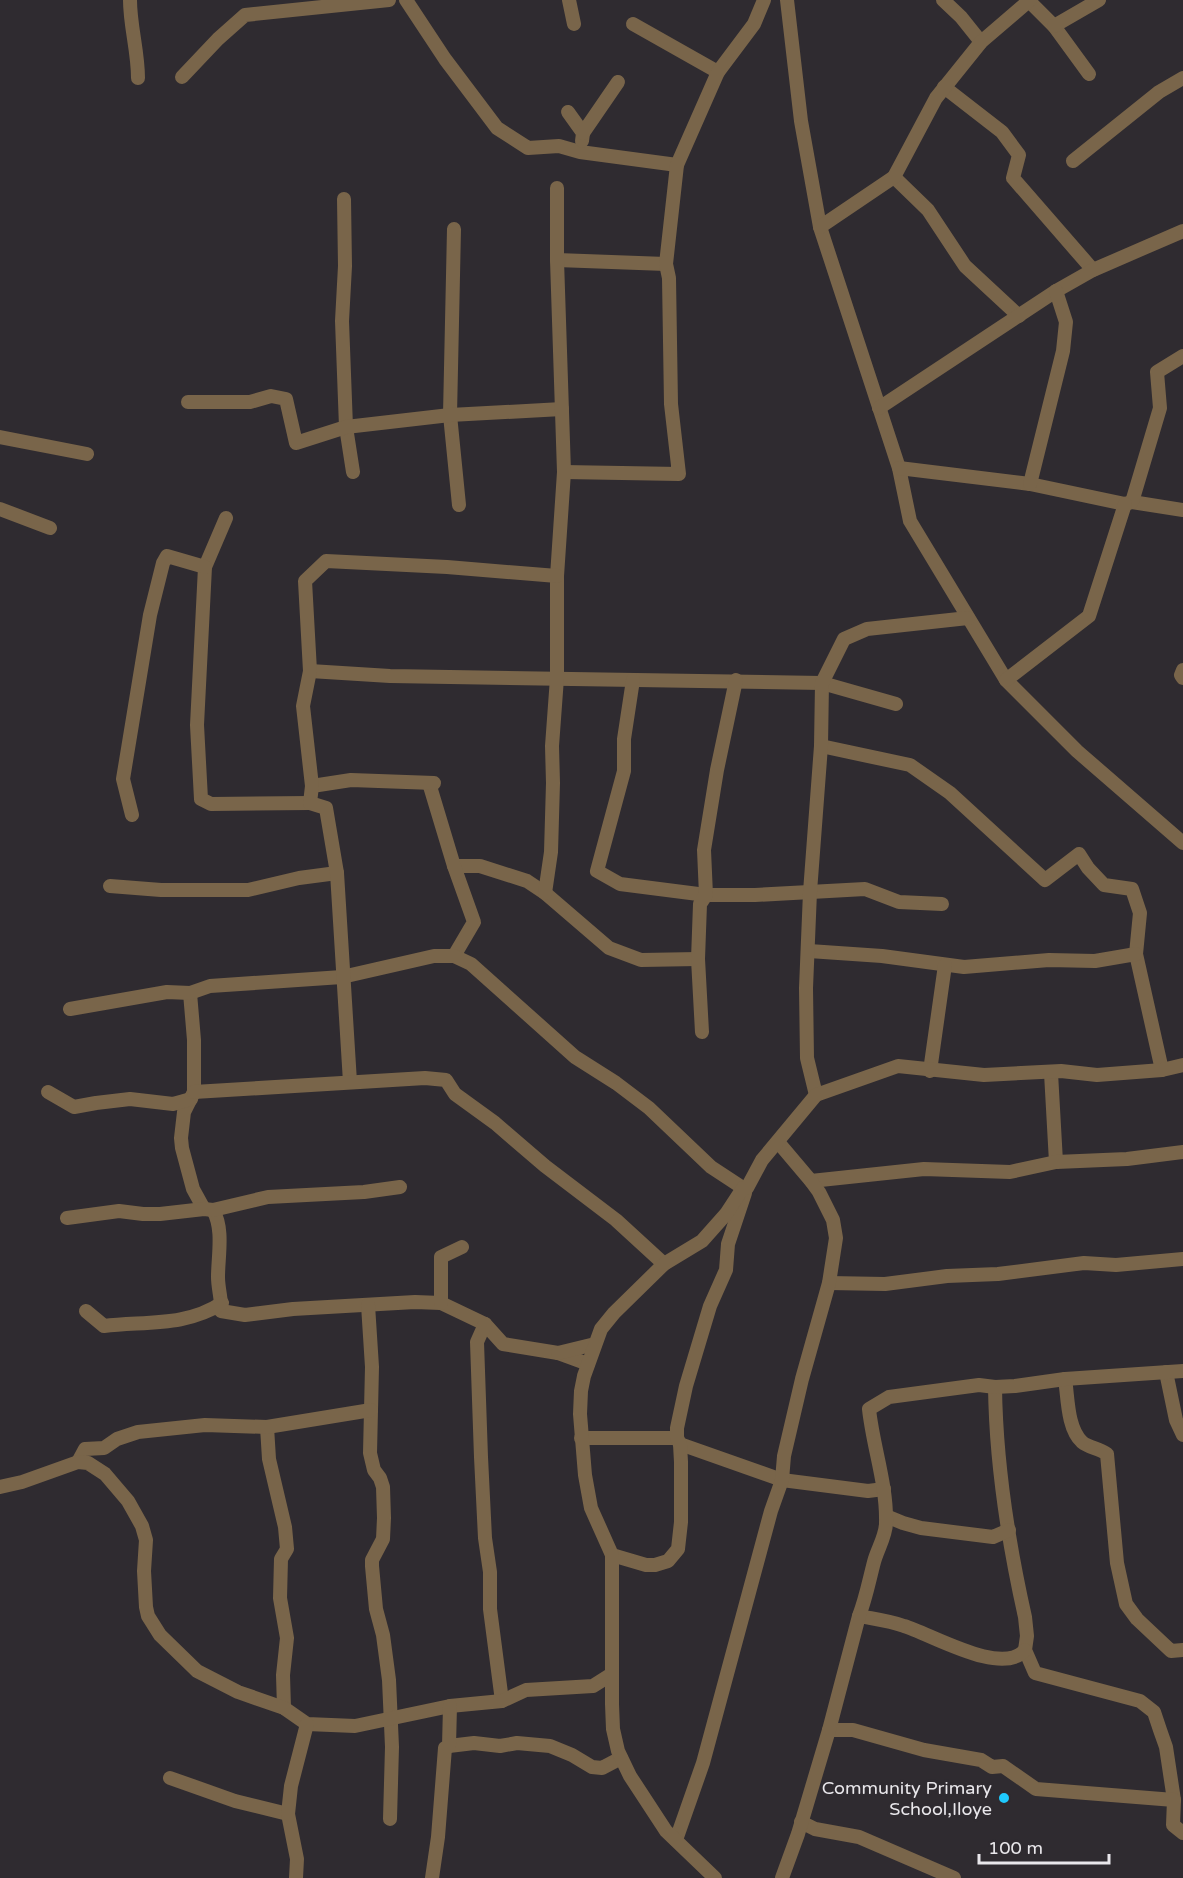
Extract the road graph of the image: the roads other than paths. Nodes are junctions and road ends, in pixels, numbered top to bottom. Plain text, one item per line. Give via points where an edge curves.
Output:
1 (130, 0) edge
2 (246, 0) edge
3 (389, 0) edge
4 (406, 0) edge
5 (569, 0) edge
6 (764, 0) edge
7 (787, 0) edge
8 (943, 0) edge
9 (1099, 0) edge
10 (1029, 1) edge
11 (245, 15) junction
12 (574, 24) dead end
13 (633, 24) dead end
14 (1054, 26) junction
15 (981, 42) junction
16 (718, 72) junction
17 (1089, 74) dead end
18 (182, 77) dead end
19 (138, 78) dead end
20 (1183, 78) edge
21 (618, 82) dead end
22 (944, 87) junction
23 (568, 112) dead end
24 (583, 134) junction
25 (580, 152) junction
26 (1073, 161) dead end
27 (677, 165) junction
28 (894, 177) junction
29 (557, 188) dead end
30 (344, 199) dead end
31 (820, 227) junction
32 (454, 229) dead end
33 (1182, 233) edge
34 (557, 260) junction
35 (666, 264) junction
36 (1093, 270) junction
37 (1056, 291) junction
38 (1019, 316) junction
39 (1183, 356) edge
40 (188, 402) dead end
41 (879, 408) junction
42 (562, 410) junction
43 (450, 415) junction
44 (346, 427) junction
45 (0, 437) edge
46 (87, 454) dead end
47 (899, 468) junction
48 (353, 472) dead end
49 (564, 472) junction
50 (1030, 484) junction
51 (1128, 503) junction
52 (459, 506) dead end
53 (0, 509) edge
54 (1183, 510) edge
55 (226, 518) dead end
56 (50, 528) dead end
57 (205, 567) junction
58 (557, 576) junction
59 (968, 618) junction
60 (1183, 670) edge
61 (310, 671) junction
62 (557, 678) junction
63 (1183, 678) edge
64 (633, 680) junction
65 (736, 680) junction
66 (1006, 680) junction
67 (822, 683) junction
68 (896, 704) dead end
69 (821, 746) junction
70 (312, 786) junction
71 (310, 803) junction
72 (132, 815) dead end
73 (1183, 843) edge
74 (454, 866) junction
75 (337, 873) junction
76 (110, 886) dead end
77 (810, 892) junction
78 (545, 893) junction
79 (706, 895) junction
80 (942, 904) dead end
81 (809, 951) junction
82 (1136, 954) junction
83 (454, 956) junction
84 (698, 959) junction
85 (945, 965) junction
86 (342, 977) junction
87 (190, 993) junction
88 (70, 1009) dead end
89 (702, 1032) dead end
90 (1183, 1065) edge
91 (1162, 1070) junction
92 (930, 1071) junction
93 (1051, 1072) junction
94 (350, 1082) junction
95 (48, 1092) dead end
96 (816, 1095) junction
97 (185, 1102) junction
98 (778, 1142) junction
99 (1183, 1152) edge
100 (1056, 1162) junction
101 (811, 1180) junction
102 (400, 1187) dead end
103 (745, 1188) junction
104 (209, 1209) junction
105 (67, 1218) dead end
106 (462, 1247) dead end
107 (1183, 1259) edge
108 (664, 1264) junction
109 (829, 1283) junction
110 (222, 1303) junction
111 (441, 1303) junction
112 (368, 1305) junction
113 (86, 1311) dead end
114 (485, 1324) junction
115 (595, 1344) junction
116 (558, 1353) junction
117 (588, 1364) junction
118 (1183, 1371) edge
119 (1166, 1372) junction
120 (1065, 1379) junction
121 (995, 1387) junction
122 (371, 1410) junction
123 (267, 1427) junction
124 (1183, 1436) edge
125 (581, 1438) junction
126 (679, 1441) junction
127 (84, 1458) junction
128 (782, 1480) junction
129 (0, 1487) edge
130 (884, 1489) junction
131 (885, 1516) junction
132 (1009, 1530) junction
133 (612, 1555) junction
134 (859, 1616) junction
135 (1137, 1619) junction
136 (1123, 1622) dead end
137 (1024, 1650) junction
138 (1183, 1650) edge
139 (612, 1674) junction
140 (593, 1686) junction
141 (612, 1694) junction
142 (502, 1701) junction
143 (450, 1706) junction
144 (284, 1708) junction
145 (391, 1719) junction
146 (307, 1724) junction
147 (829, 1730) junction
148 (449, 1746) junction
149 (621, 1758) junction
150 (170, 1778) dead end
151 (1174, 1800) junction
152 (288, 1815) junction
153 (390, 1819) dead end
154 (801, 1822) junction
155 (1183, 1833) edge
156 (676, 1840) junction
157 (296, 1878) edge
158 (432, 1878) edge
159 (715, 1878) edge
160 (782, 1878) edge
161 (954, 1878) edge

1 - 19 street
2 - 11 street
3 - 11 street
4 - 25 street via 497,129 528,148 559,146
5 - 12 street
6 - 16 street via 754,24
7 - 31 street via 801,121
8 - 15 street
9 - 14 street
10 - 14 street
10 - 15 street
11 - 18 street
13 - 16 street
14 - 17 street
15 - 22 street
16 - 27 street
20 - 26 street via 1158,93
21 - 24 street
22 - 28 street
22 - 36 street via 1002,132 1019,155 1013,178
23 - 24 street
24 - 25 street
25 - 27 street
27 - 35 street
28 - 31 street
28 - 38 street via 928,210 965,266
29 - 34 street
30 - 44 street via 342,321
31 - 41 street
32 - 43 street
33 - 36 street
34 - 35 street
34 - 42 street
35 - 49 street via 671,404 679,474
36 - 37 street
37 - 38 street
37 - 50 street via 1066,322 1064,351
38 - 41 street
39 - 51 street via 1157,372 1160,408
40 - 44 street via 250,402 271,396 286,399 296,443
41 - 47 street
42 - 43 street
42 - 49 street
43 - 44 street
43 - 52 street
44 - 48 street
45 - 46 street
47 - 50 street
47 - 59 street via 910,521
49 - 58 street
50 - 51 street
51 - 54 street
51 - 66 street via 1089,616
53 - 56 street
55 - 57 street
57 - 71 street via 197,725 201,799 211,804
57 - 72 street via 167,556 163,563 150,615 123,779
58 - 61 street via 326,561 305,582
58 - 62 street
59 - 66 street
59 - 67 street via 867,629 844,639
60 - 63 street
61 - 62 street
61 - 70 street via 303,706
62 - 64 street
62 - 78 street via 551,852
64 - 65 street
64 - 79 street via 624,740 624,771 597,871 620,884
65 - 67 street
65 - 79 street via 704,850
66 - 73 street via 1077,751
67 - 68 street
67 - 69 street
69 - 77 street
69 - 82 street via 910,765 950,793 1045,879 1079,854 1104,885 1132,889 1140,913
70 - 71 street
70 - 74 street via 351,780 432,783
71 - 75 street via 326,808
74 - 78 street via 480,866 527,881
74 - 83 street via 474,922
75 - 76 street via 248,890
75 - 86 street
77 - 79 street
77 - 80 street via 865,889 899,902
77 - 81 street
78 - 84 street via 609,948 641,960
79 - 84 street via 700,904
81 - 85 street
81 - 96 street via 807,1058
82 - 85 street via 1095,961
82 - 91 street
83 - 86 street via 434,956
83 - 103 street via 471,964 574,1057 649,1108 711,1167
84 - 89 street
85 - 92 street
86 - 87 street via 210,986
86 - 94 street
87 - 88 street via 167,992
87 - 97 street via 194,1040
90 - 91 street
91 - 93 street via 1097,1075
92 - 93 street via 984,1075
92 - 96 street via 898,1066
93 - 100 street
94 - 97 street
94 - 108 street via 446,1080 455,1094 616,1220
95 - 97 street via 74,1107 139,1099
96 - 98 street
97 - 104 street via 182,1148 193,1189
98 - 101 street
98 - 103 street
99 - 100 street
100 - 101 street via 1011,1172 924,1169
101 - 109 street via 836,1231
102 - 104 street via 268,1197
103 - 108 street via 702,1241
103 - 126 street via 728,1244 726,1270 710,1306 686,1386 677,1428
104 - 105 street via 160,1214 119,1211
104 - 110 street via 217,1216 219,1229
106 - 111 street via 441,1257
107 - 109 street via 1116,1265 1084,1263 885,1284
108 - 115 street via 614,1313
109 - 128 street via 802,1379
110 - 112 street via 221,1311 245,1315
110 - 113 street via 182,1320 104,1326
111 - 112 street
111 - 114 street
112 - 122 street
114 - 116 street via 503,1344
114 - 142 street via 477,1342 481,1457 490,1609
115 - 116 street
115 - 117 street
116 - 117 street
117 - 125 street via 581,1390
118 - 119 street
119 - 120 street
119 - 124 street
120 - 121 street
120 - 135 street via 1076,1436 1107,1454 1121,1586 1126,1604
121 - 130 street via 979,1384 889,1397 869,1408
121 - 132 street via 999,1475
122 - 123 street
122 - 145 street via 370,1453 382,1487 384,1518 383,1539 372,1566
123 - 127 street via 205,1425 138,1432
123 - 144 street via 269,1459 287,1549 281,1559 280,1598 286,1638
125 - 126 street
125 - 133 street via 591,1508
126 - 128 street
126 - 133 street via 678,1549 668,1561 655,1565
127 - 129 street
127 - 144 street via 105,1474 128,1501 142,1526 146,1540 147,1616 160,1635 196,1671 238,1692
128 - 130 street via 868,1491
128 - 156 street via 703,1763
130 - 131 street
131 - 132 street via 921,1528 993,1537
131 - 134 street
132 - 137 street via 1026,1626
133 - 139 street
134 - 137 street via 903,1625 987,1658 1013,1658
134 - 147 street
135 - 136 street
135 - 138 street via 1171,1651
137 - 151 street via 1035,1672 1140,1701 1154,1712 1166,1747
139 - 140 street
139 - 141 street
140 - 141 street
140 - 142 street via 526,1689
141 - 149 street via 613,1728
142 - 143 street
143 - 145 street
143 - 148 street
144 - 146 street
145 - 146 street via 354,1726
145 - 153 street
146 - 152 street
147 - 151 street via 853,1730 924,1750 981,1760 992,1767 1003,1766 1036,1789
147 - 154 street
148 - 149 street via 550,1746 592,1767 603,1768
148 - 158 street via 445,1748
149 - 156 street via 666,1831
150 - 152 street
151 - 155 street via 1173,1825
152 - 157 street via 297,1859
154 - 160 street
154 - 161 street via 815,1829 860,1837
156 - 159 street

